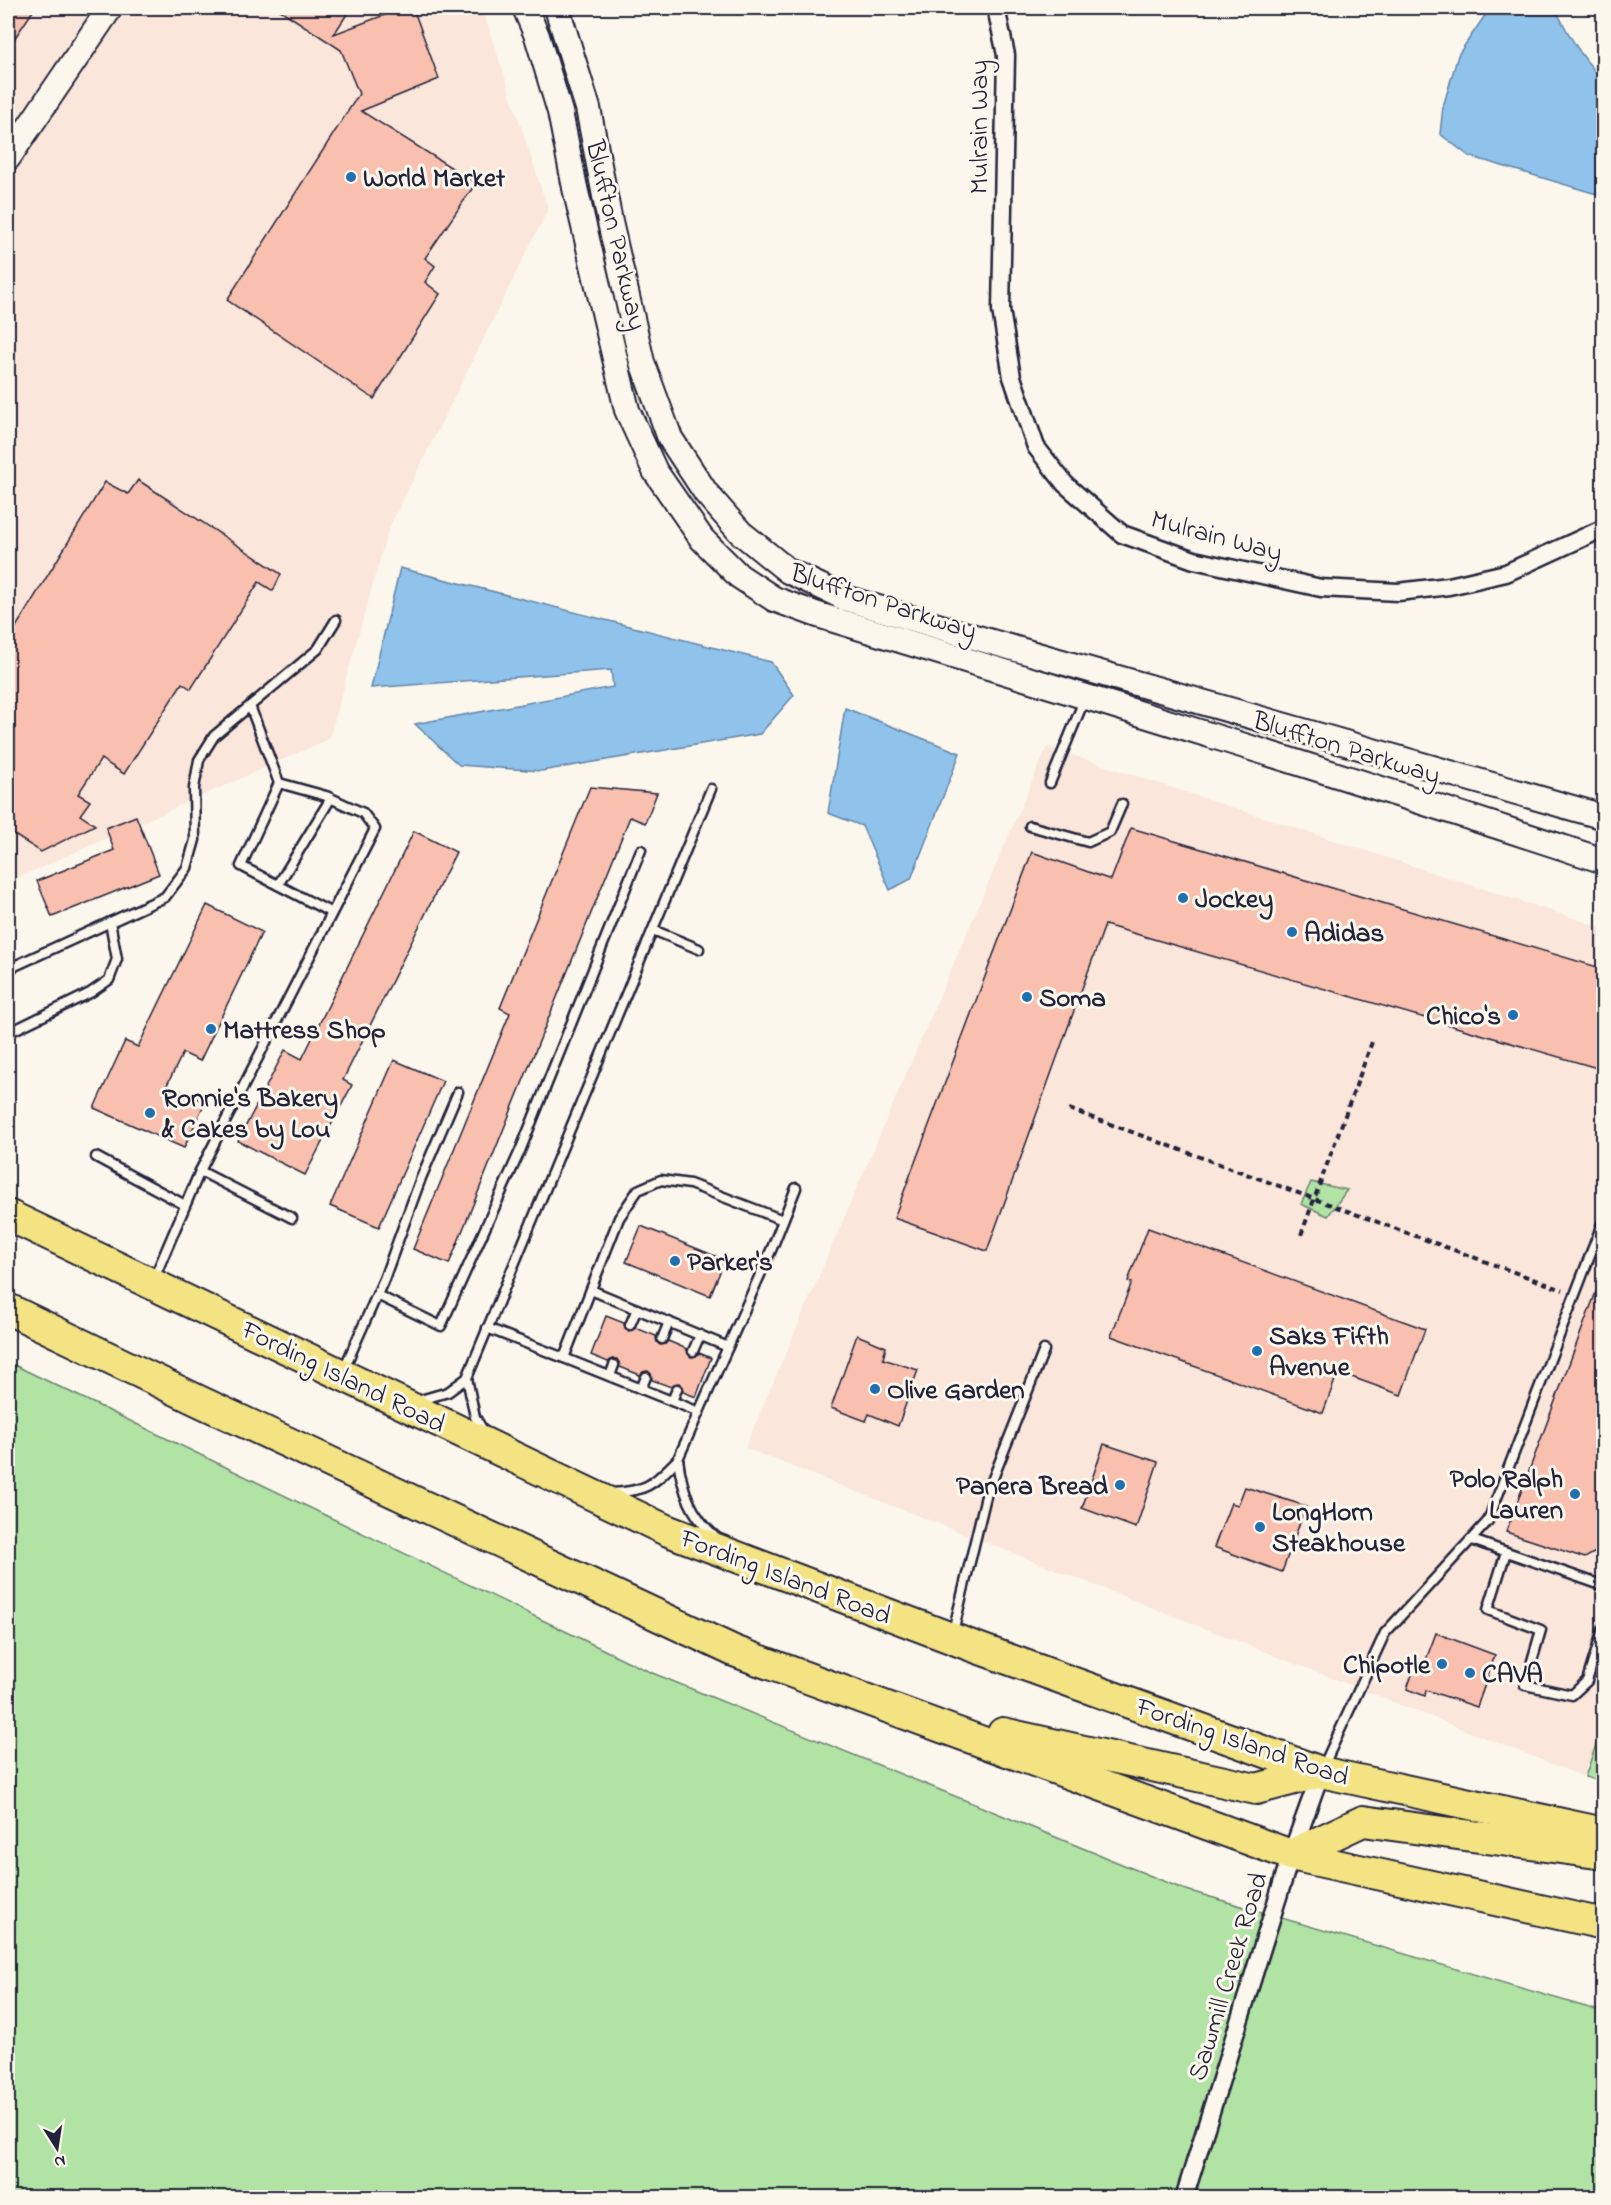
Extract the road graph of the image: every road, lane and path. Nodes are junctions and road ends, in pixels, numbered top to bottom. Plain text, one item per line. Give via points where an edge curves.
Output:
1 (110, 8) edge
2 (525, 8) edge
3 (557, 8) edge
4 (996, 8) edge
5 (8, 158) edge
6 (1604, 528) edge
7 (336, 620) dead end
8 (1086, 696) junction
9 (250, 706) junction
10 (279, 783) junction
11 (1050, 783) dead end
12 (711, 789) dead end
13 (331, 798) junction
14 (1122, 804) dead end
15 (1604, 817) edge
16 (1030, 826) dead end
17 (641, 850) dead end
18 (1604, 861) edge
19 (278, 885) junction
20 (332, 913) junction
21 (110, 922) junction
22 (653, 930) junction
23 (699, 949) dead end
24 (8, 969) edge
25 (8, 1033) edge
26 (1372, 1042) dead end
27 (458, 1092) dead end
28 (1069, 1108) dead end
29 (96, 1157) dead end
30 (200, 1170) junction
31 (796, 1188) dead end
32 (1314, 1199) junction
33 (185, 1205) junction
34 (8, 1215) edge
35 (292, 1218) dead end
36 (1604, 1219) edge
37 (783, 1220) junction
38 (1301, 1235) dead end
39 (152, 1284) junction
40 (591, 1290) junction
41 (1575, 1294) junction
42 (377, 1295) junction
43 (8, 1309) edge
44 (637, 1309) junction
45 (669, 1322) junction
46 (630, 1325) dead end
47 (487, 1328) junction
48 (700, 1335) junction
49 (662, 1338) dead end
50 (728, 1347) junction
51 (1044, 1350) dead end
52 (693, 1351) dead end
53 (564, 1358) junction
54 (614, 1365) dead end
55 (341, 1374) junction
56 (610, 1376) junction
57 (646, 1377) dead end
58 (467, 1378) junction
59 (641, 1389) junction
60 (677, 1389) dead end
61 (672, 1401) junction
62 (402, 1404) junction
63 (699, 1412) junction
64 (494, 1448) junction
65 (678, 1459) junction
66 (574, 1486) junction
67 (1472, 1540) junction
68 (1506, 1552) junction
69 (745, 1560) junction
70 (1604, 1586) edge
71 (1604, 1626) edge
72 (951, 1639) junction
73 (889, 1708) junction
74 (1322, 1772) junction
75 (1604, 1833) edge
76 (1604, 1854) edge
77 (1291, 1855) junction
78 (1604, 1924) edge
79 (1184, 2198) edge

1 - 5 main road
2 - 8 main road, Bluffton Parkway via 560,112 627,410 655,471 702,539 739,576 774,599
3 - 15 main road, Bluffton Parkway via 588,108 642,362 670,438 705,493 733,524 788,571 845,598 957,632
4 - 6 street, Mulrain Way via 1006,55 1001,310 1012,377 1036,447 1065,484 1122,534 1194,560 1321,588 1398,592 1506,573
7 - 9 lane via 318,649
8 - 11 lane
8 - 18 main road, Bluffton Parkway
9 - 10 lane
9 - 21 lane via 214,736 199,760 194,788 195,840 187,868 165,897
10 - 13 lane
10 - 19 lane via 240,866
12 - 22 lane
13 - 19 lane
13 - 20 lane via 363,813 375,829
14 - 16 lane via 1110,832 1089,842
17 - 42 lane via 520,1151 441,1326
19 - 20 lane
20 - 30 lane
21 - 24 lane
21 - 25 lane via 117,959 109,980
22 - 23 lane
22 - 47 lane
26 - 32 path
27 - 42 lane
28 - 32 path
29 - 33 lane
30 - 33 lane
30 - 35 lane
31 - 37 lane
32 - 38 path
32 - 41 path
33 - 39 lane
34 - 39 highway, Fording Island Road
36 - 41 lane
37 - 40 lane via 690,1184 661,1180 638,1190 619,1218
37 - 50 lane
39 - 55 highway, Fording Island Road
40 - 44 lane
40 - 53 lane
41 - 67 lane via 1488,1521
42 - 55 lane
43 - 73 highway via 734,1651
44 - 45 lane
44 - 46 lane
45 - 48 lane
45 - 49 lane
47 - 53 lane
47 - 58 lane
48 - 50 lane
48 - 52 lane
50 - 63 lane
51 - 72 lane via 986,1496
53 - 56 lane
54 - 56 lane
55 - 62 highway, Fording Island Road
56 - 59 lane
57 - 59 lane
58 - 62 lane via 448,1392
58 - 64 lane via 475,1417
59 - 61 lane
60 - 61 lane
61 - 63 lane
62 - 64 highway, Fording Island Road
63 - 65 lane
64 - 66 highway, Fording Island Road
65 - 66 lane via 652,1486 634,1491 612,1493
65 - 69 lane via 689,1504 704,1527
66 - 69 highway, Fording Island Road via 666,1530
67 - 68 lane
67 - 74 lane via 1385,1633
68 - 70 lane
68 - 71 lane via 1488,1610 1541,1630 1525,1685 1572,1695 1587,1681
69 - 72 highway, Fording Island Road
72 - 74 highway, Fording Island Road
73 - 74 highway via 1256,1789
73 - 77 highway
74 - 75 highway, Fording Island Road
74 - 77 street, Sawmill Creek Road
76 - 77 highway via 1363,1821
77 - 78 highway
77 - 79 street, Sawmill Creek Road

